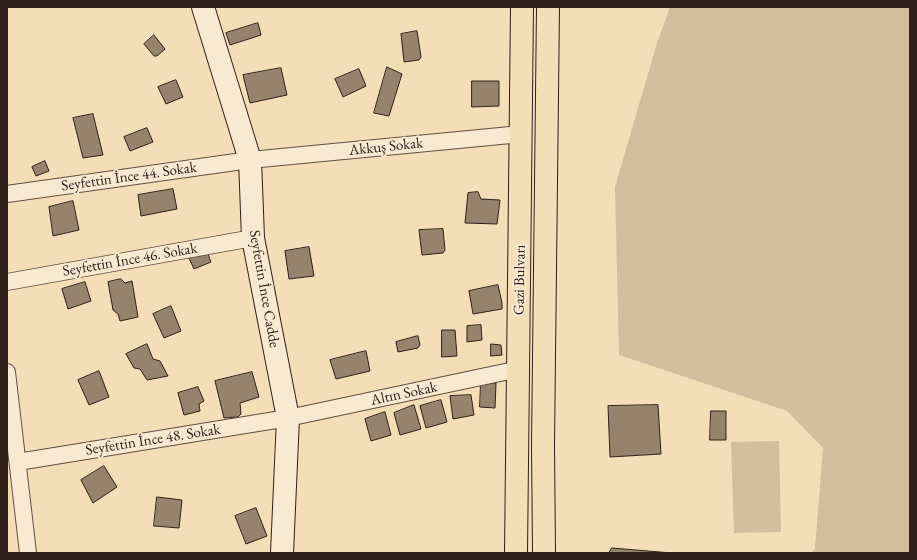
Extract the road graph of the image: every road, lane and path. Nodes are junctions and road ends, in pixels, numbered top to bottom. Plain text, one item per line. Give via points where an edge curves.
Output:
1 (203, 7) edge
2 (522, 7) edge
3 (548, 7) edge
4 (521, 134) junction
5 (250, 160) junction
6 (7, 194) edge
7 (252, 238) junction
8 (7, 282) edge
9 (519, 369) junction
10 (7, 372) edge
11 (288, 418) junction
12 (18, 462) junction
13 (28, 553) edge
14 (282, 553) edge
15 (516, 553) edge
16 (544, 553) edge

1 - 5 main road, Seyfettin İnce Cadde
2 - 4 main road, Gazi Bulvarı
3 - 16 main road, Gazi Bulvarı
4 - 5 street, Akkuş Sokak
4 - 9 main road, Gazi Bulvarı
5 - 6 street, Seyfettin İnce 44. Sokak
5 - 7 main road, Seyfettin İnce Cadde
7 - 8 street, Seyfettin İnce 46. Sokak
7 - 11 main road, Seyfettin İnce Cadde
9 - 11 street, Altın Sokak
9 - 15 main road, Gazi Bulvarı
10 - 12 street
11 - 12 street, Seyfettin İnce 48. Sokak
11 - 14 main road, Seyfettin İnce Cadde
12 - 13 street

